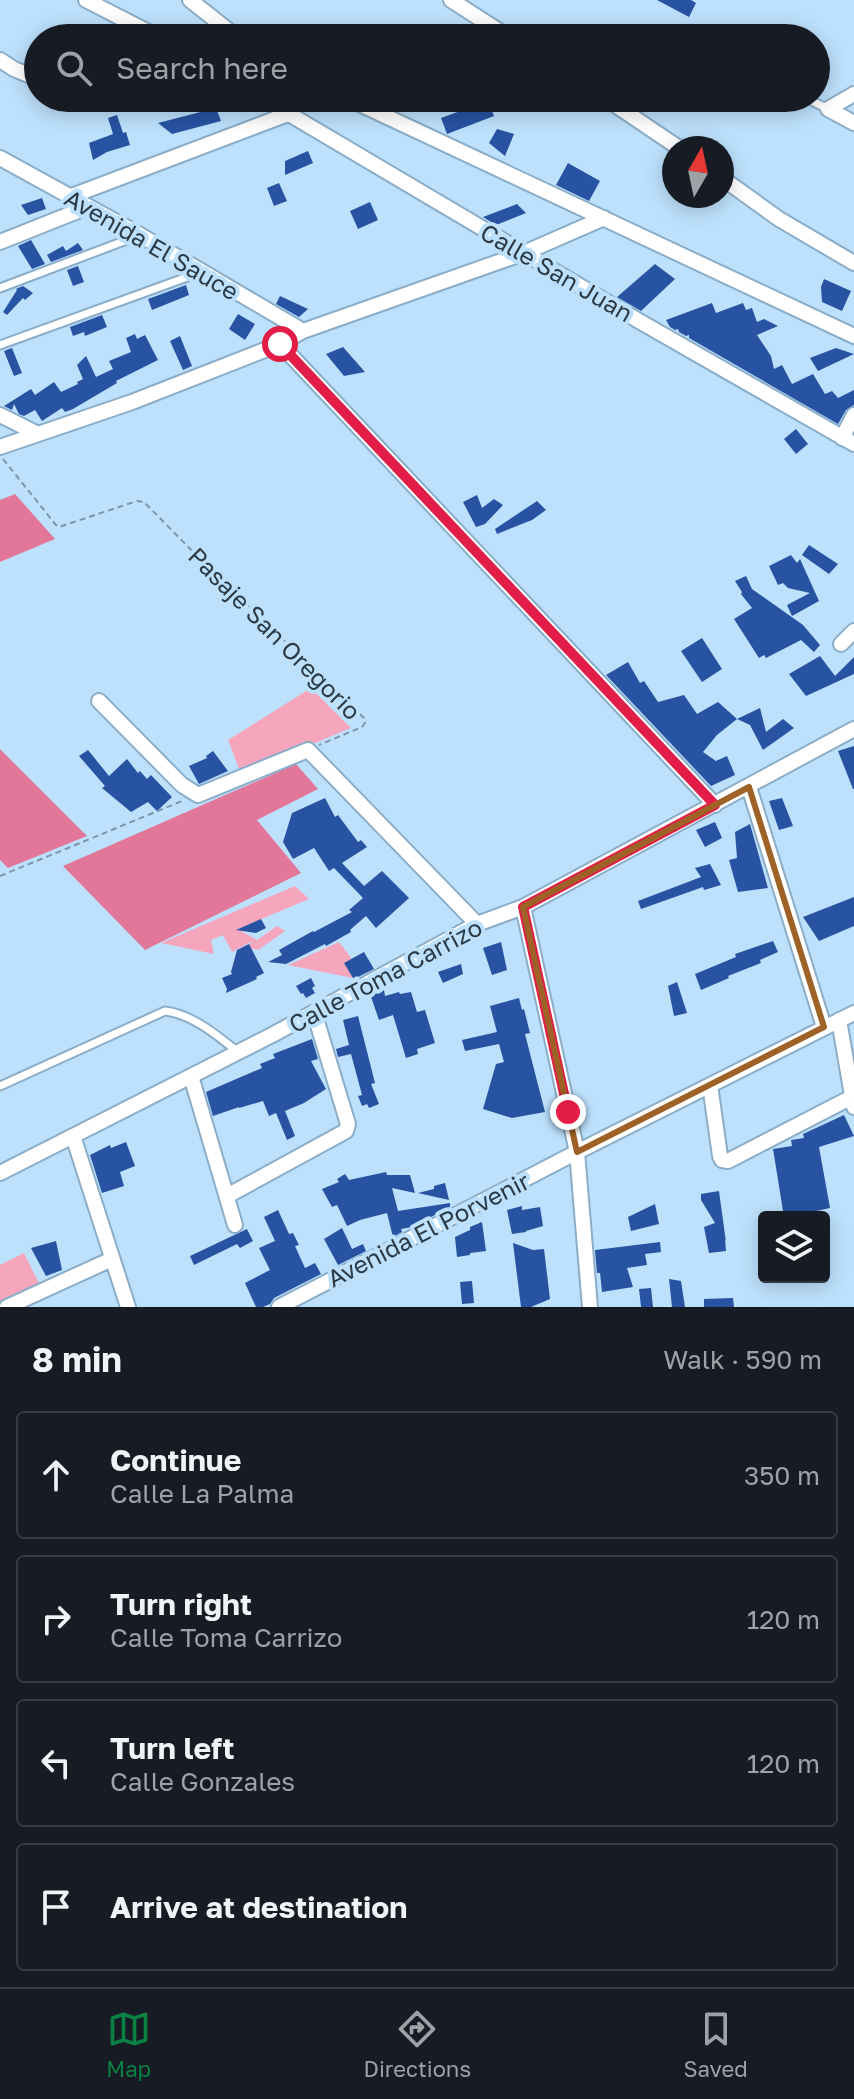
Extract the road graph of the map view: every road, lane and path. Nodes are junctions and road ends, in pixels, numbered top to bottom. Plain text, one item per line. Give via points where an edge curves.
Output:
1 (86, 0) edge
2 (190, 0) edge
3 (451, 0) edge
4 (133, 24) edge
5 (220, 24) edge
6 (488, 24) edge
7 (0, 60) edge
8 (24, 73) edge
9 (854, 94) edge
10 (830, 108) edge
11 (830, 110) edge
12 (285, 112) edge
13 (377, 112) edge
14 (626, 112) edge
15 (288, 114) junction
16 (854, 123) edge
17 (662, 137) edge
18 (0, 158) edge
19 (734, 187) edge
20 (69, 197) junction
21 (88, 207) junction
22 (604, 218) junction
23 (140, 235) junction
24 (0, 242) edge
25 (524, 253) junction
26 (854, 263) edge
27 (202, 271) junction
28 (0, 288) edge
29 (303, 331) junction
30 (854, 336) edge
31 (280, 344) junction
32 (0, 345) edge
33 (0, 415) edge
34 (854, 415) edge
35 (38, 434) junction
36 (848, 441) edge
37 (0, 447) edge
38 (0, 455) edge
39 (854, 631) edge
40 (841, 644) dead end
41 (99, 701) dead end
42 (854, 729) edge
43 (308, 750) junction
44 (749, 787) junction
45 (198, 795) junction
46 (715, 805) junction
47 (0, 876) edge
48 (523, 907) junction
49 (477, 924) junction
50 (314, 1012) junction
51 (854, 1013) edge
52 (839, 1020) junction
53 (824, 1027) junction
54 (238, 1052) junction
55 (191, 1076) junction
56 (710, 1085) junction
57 (0, 1086) edge
58 (853, 1102) edge
59 (73, 1136) junction
60 (577, 1152) junction
61 (1, 1170) edge
62 (227, 1196) junction
63 (235, 1225) dead end
64 (112, 1259) junction
65 (281, 1306) edge
66 (7, 1307) edge
67 (128, 1307) edge
68 (590, 1307) edge

1 - 4 street
2 - 5 street
3 - 6 street
7 - 8 street
9 - 10 street
11 - 16 street
12 - 15 street, Calle San Juan
13 - 22 street
14 - 17 street
15 - 20 street
15 - 25 street, Calle San Juan
18 - 20 street, Avenida El Sauce
19 - 26 street
20 - 21 street, Avenida El Sauce
21 - 23 street, Avenida El Sauce
21 - 24 street
22 - 25 street
22 - 30 street
23 - 27 street, Avenida El Sauce
23 - 28 lane
25 - 29 street
25 - 36 street, Calle San Juan
27 - 29 street, Avenida El Sauce
27 - 32 lane
29 - 31 street
31 - 35 street
31 - 46 street
33 - 35 street
34 - 36 street
35 - 37 street
38 - 43 path, Pasaje San Oregorio via 59,527 144,502 364,718 362,727
39 - 40 street
41 - 45 street
42 - 44 street, Calle Toma Carrizo
43 - 45 street
43 - 49 street
44 - 46 street, Calle Toma Carrizo
44 - 53 street
45 - 47 path
46 - 48 street, Calle Toma Carrizo
48 - 49 street, Calle Toma Carrizo
48 - 60 street
49 - 50 street, Calle Toma Carrizo
50 - 54 street, Calle Toma Carrizo
50 - 62 street via 346,1131
51 - 52 street, Avenida El Porvenir
52 - 53 street, Avenida El Porvenir
52 - 58 street
53 - 56 street, Avenida El Porvenir
54 - 55 street, Calle Toma Carrizo
54 - 57 lane via 195,1022 165,1011
55 - 59 street, Calle Toma Carrizo
55 - 62 street
56 - 58 street via 720,1156 728,1161
56 - 60 street, Avenida El Porvenir
59 - 61 street, Calle Toma Carrizo
59 - 64 street
60 - 65 street, Avenida El Porvenir
60 - 68 street
62 - 63 street
64 - 66 street
64 - 67 street

